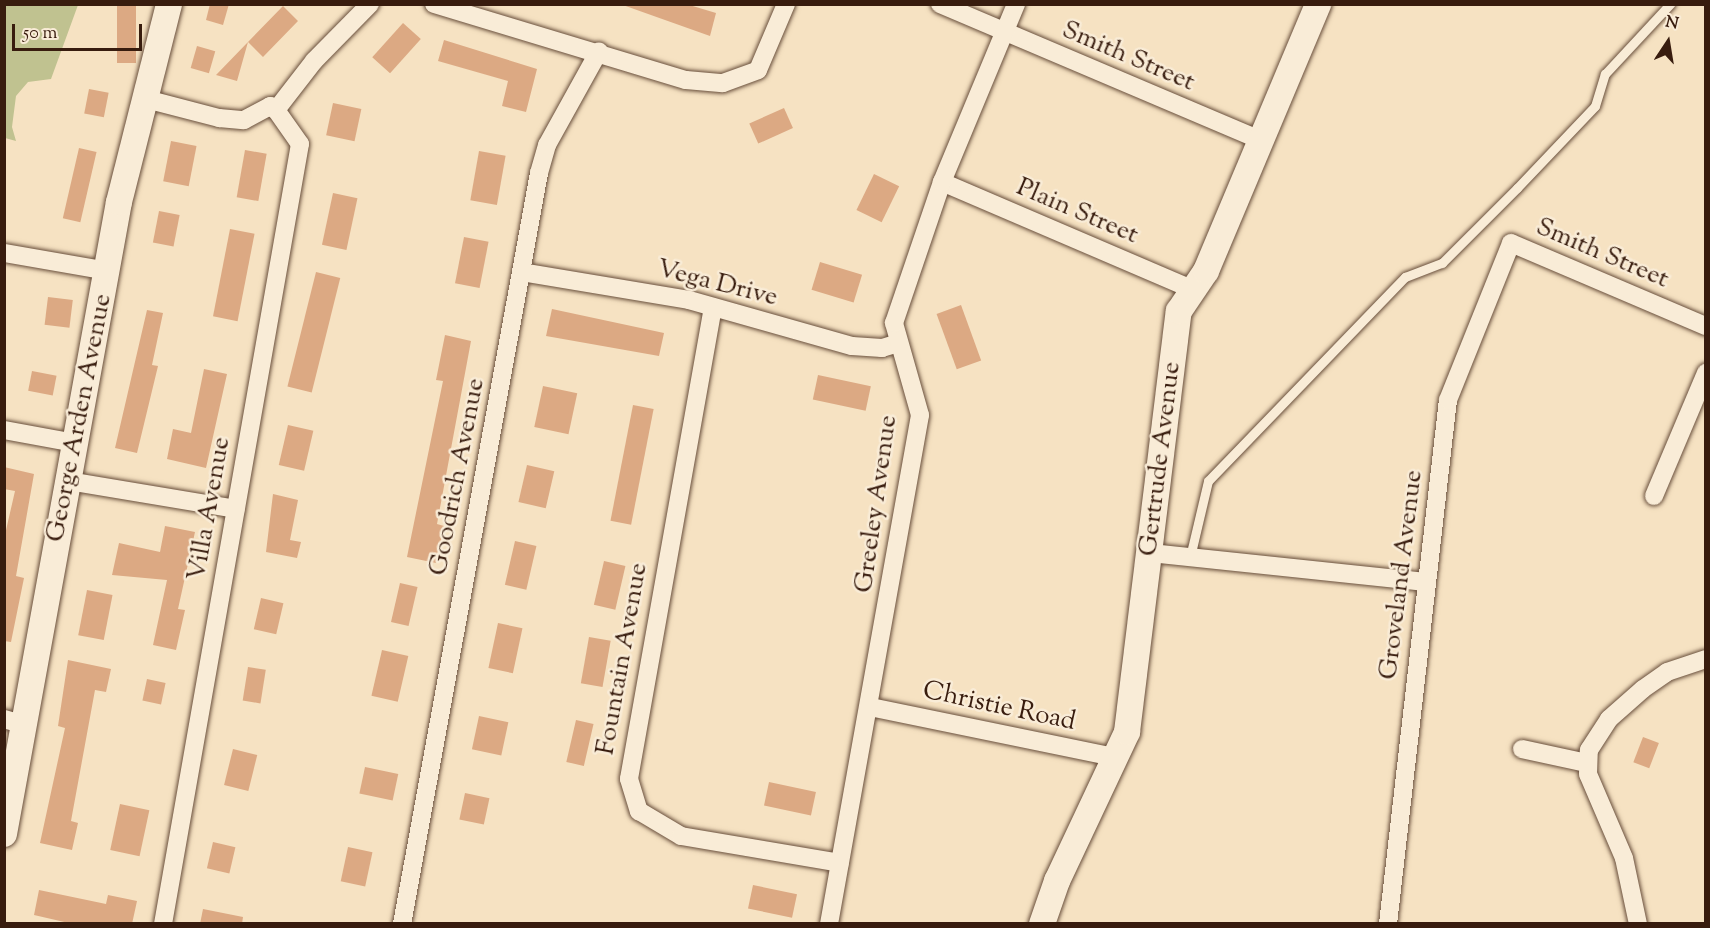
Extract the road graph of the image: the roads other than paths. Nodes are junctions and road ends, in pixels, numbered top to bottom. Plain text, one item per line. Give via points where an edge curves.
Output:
1 (169, 4) edge
2 (370, 4) edge
3 (434, 4) edge
4 (786, 4) edge
5 (940, 4) edge
6 (1016, 4) edge
7 (1318, 4) edge
8 (1670, 4) edge
9 (1005, 31) junction
10 (599, 51) junction
11 (142, 98) junction
12 (276, 110) junction
13 (1263, 141) junction
14 (942, 182) junction
15 (1511, 243) joint
16 (4, 252) edge
17 (108, 271) junction
18 (522, 272) junction
19 (1192, 289) junction
20 (712, 307) junction
21 (1706, 327) edge
22 (898, 343) junction
23 (1706, 373) edge
24 (4, 430) edge
25 (75, 444) junction
26 (69, 481) junction
27 (1654, 496) dead end
28 (236, 509) junction
29 (1150, 553) junction
30 (1190, 557) junction
31 (1426, 582) junction
32 (1706, 659) edge
33 (870, 707) junction
34 (15, 722) edge
35 (1522, 749) dead end
36 (1118, 758) junction
37 (1587, 763) junction
38 (4, 834) edge
39 (840, 863) junction
40 (163, 924) edge
41 (402, 924) edge
42 (829, 924) edge
43 (1042, 924) edge
44 (1388, 924) edge
45 (1638, 924) edge

1 - 11 street, George Arden Avenue
2 - 12 street via 314,62
3 - 10 street
4 - 10 street via 758,70 723,83 686,80
5 - 9 street, Smith Street
6 - 9 street, Greeley Avenue
7 - 13 street, Gertrude Avenue
8 - 30 lane via 1605,74 1595,106 1517,188 1442,263 1405,278 1208,481
9 - 13 street, Smith Street
9 - 14 street, Greeley Avenue
10 - 18 street, Goodrich Avenue via 547,145
11 - 12 street via 219,118 244,120 270,106
11 - 17 street, George Arden Avenue
12 - 28 street, Villa Avenue via 300,144
13 - 19 street, Gertrude Avenue via 1206,271
14 - 19 street, Plain Street
14 - 22 street, Greeley Avenue via 894,323
15 - 21 street, Smith Street
15 - 31 street, Groveland Avenue via 1450,394
16 - 17 street
17 - 25 street, George Arden Avenue
18 - 20 street, Vega Drive
18 - 41 street, Goodrich Avenue
19 - 29 street, Gertrude Avenue via 1179,311
20 - 22 street, Vega Drive via 852,346 882,348
20 - 39 street, Fountain Avenue via 629,778 639,811 681,836
22 - 33 street, Greeley Avenue via 920,415
23 - 27 street
24 - 25 street
25 - 26 street, George Arden Avenue
26 - 28 street
26 - 34 street, George Arden Avenue
28 - 40 street, Villa Avenue
29 - 30 street
29 - 36 street, Gertrude Avenue via 1134,699
30 - 31 street
31 - 44 street, Groveland Avenue
32 - 37 street via 1667,672 1620,708 1600,731
33 - 36 street, Christie Road
33 - 39 street, Greeley Avenue
34 - 38 street, George Arden Avenue
35 - 37 street
36 - 43 street, Gertrude Avenue via 1057,881
37 - 45 street via 1624,858
39 - 42 street, Greeley Avenue

